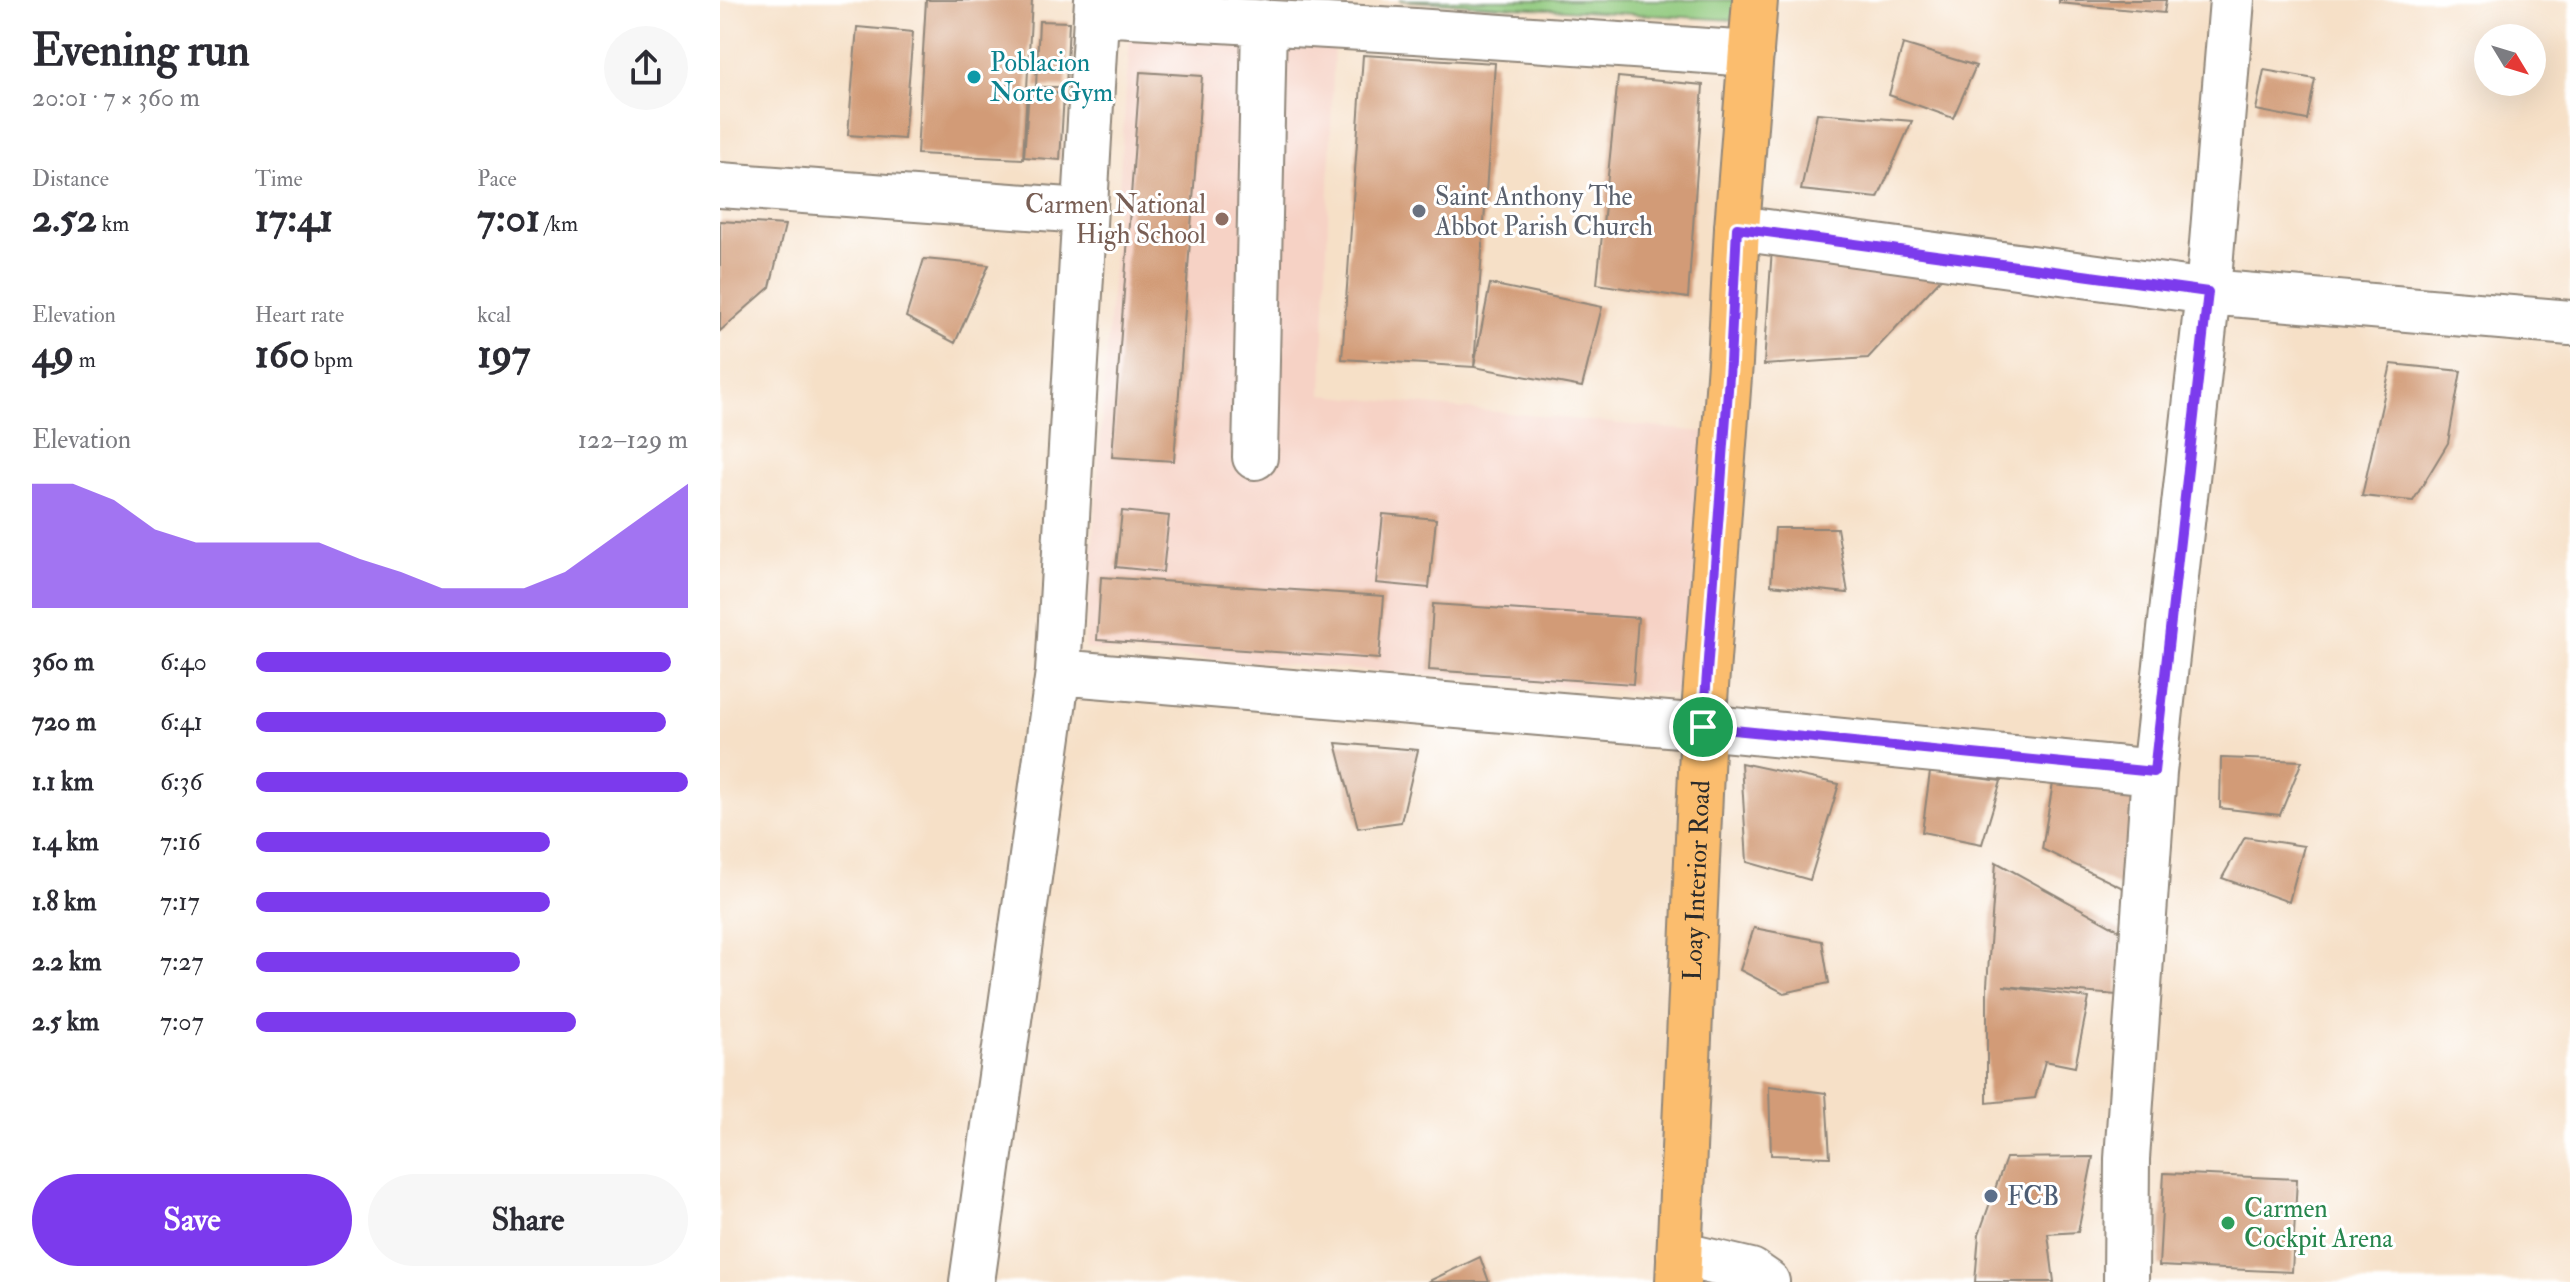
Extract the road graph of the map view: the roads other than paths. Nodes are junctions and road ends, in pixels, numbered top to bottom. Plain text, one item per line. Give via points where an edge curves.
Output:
1 (1755, 0) edge
2 (2232, 0) edge
3 (1096, 7) edge
4 (1264, 22) junction
5 (1751, 54) junction
6 (720, 185) edge
7 (1083, 211) junction
8 (1737, 228) junction
9 (2208, 292) junction
10 (2570, 323) edge
11 (1255, 457) dead end
12 (1058, 672) junction
13 (1703, 727) junction
14 (2154, 772) junction
15 (1678, 1268) edge
16 (972, 1282) edge
17 (1767, 1282) edge
18 (2126, 1282) edge

1 - 5 main road, Loay Interior Road
2 - 9 street
3 - 4 street
3 - 7 street
4 - 5 street
4 - 11 street
5 - 8 main road, Loay Interior Road
6 - 7 street
7 - 12 street
8 - 9 street
8 - 13 main road, Loay Interior Road
9 - 10 street
9 - 14 street
12 - 13 street
12 - 16 street
13 - 14 street
13 - 15 main road, Loay Interior Road
14 - 18 street via 2127,1159
15 - 17 street via 1751,1271

